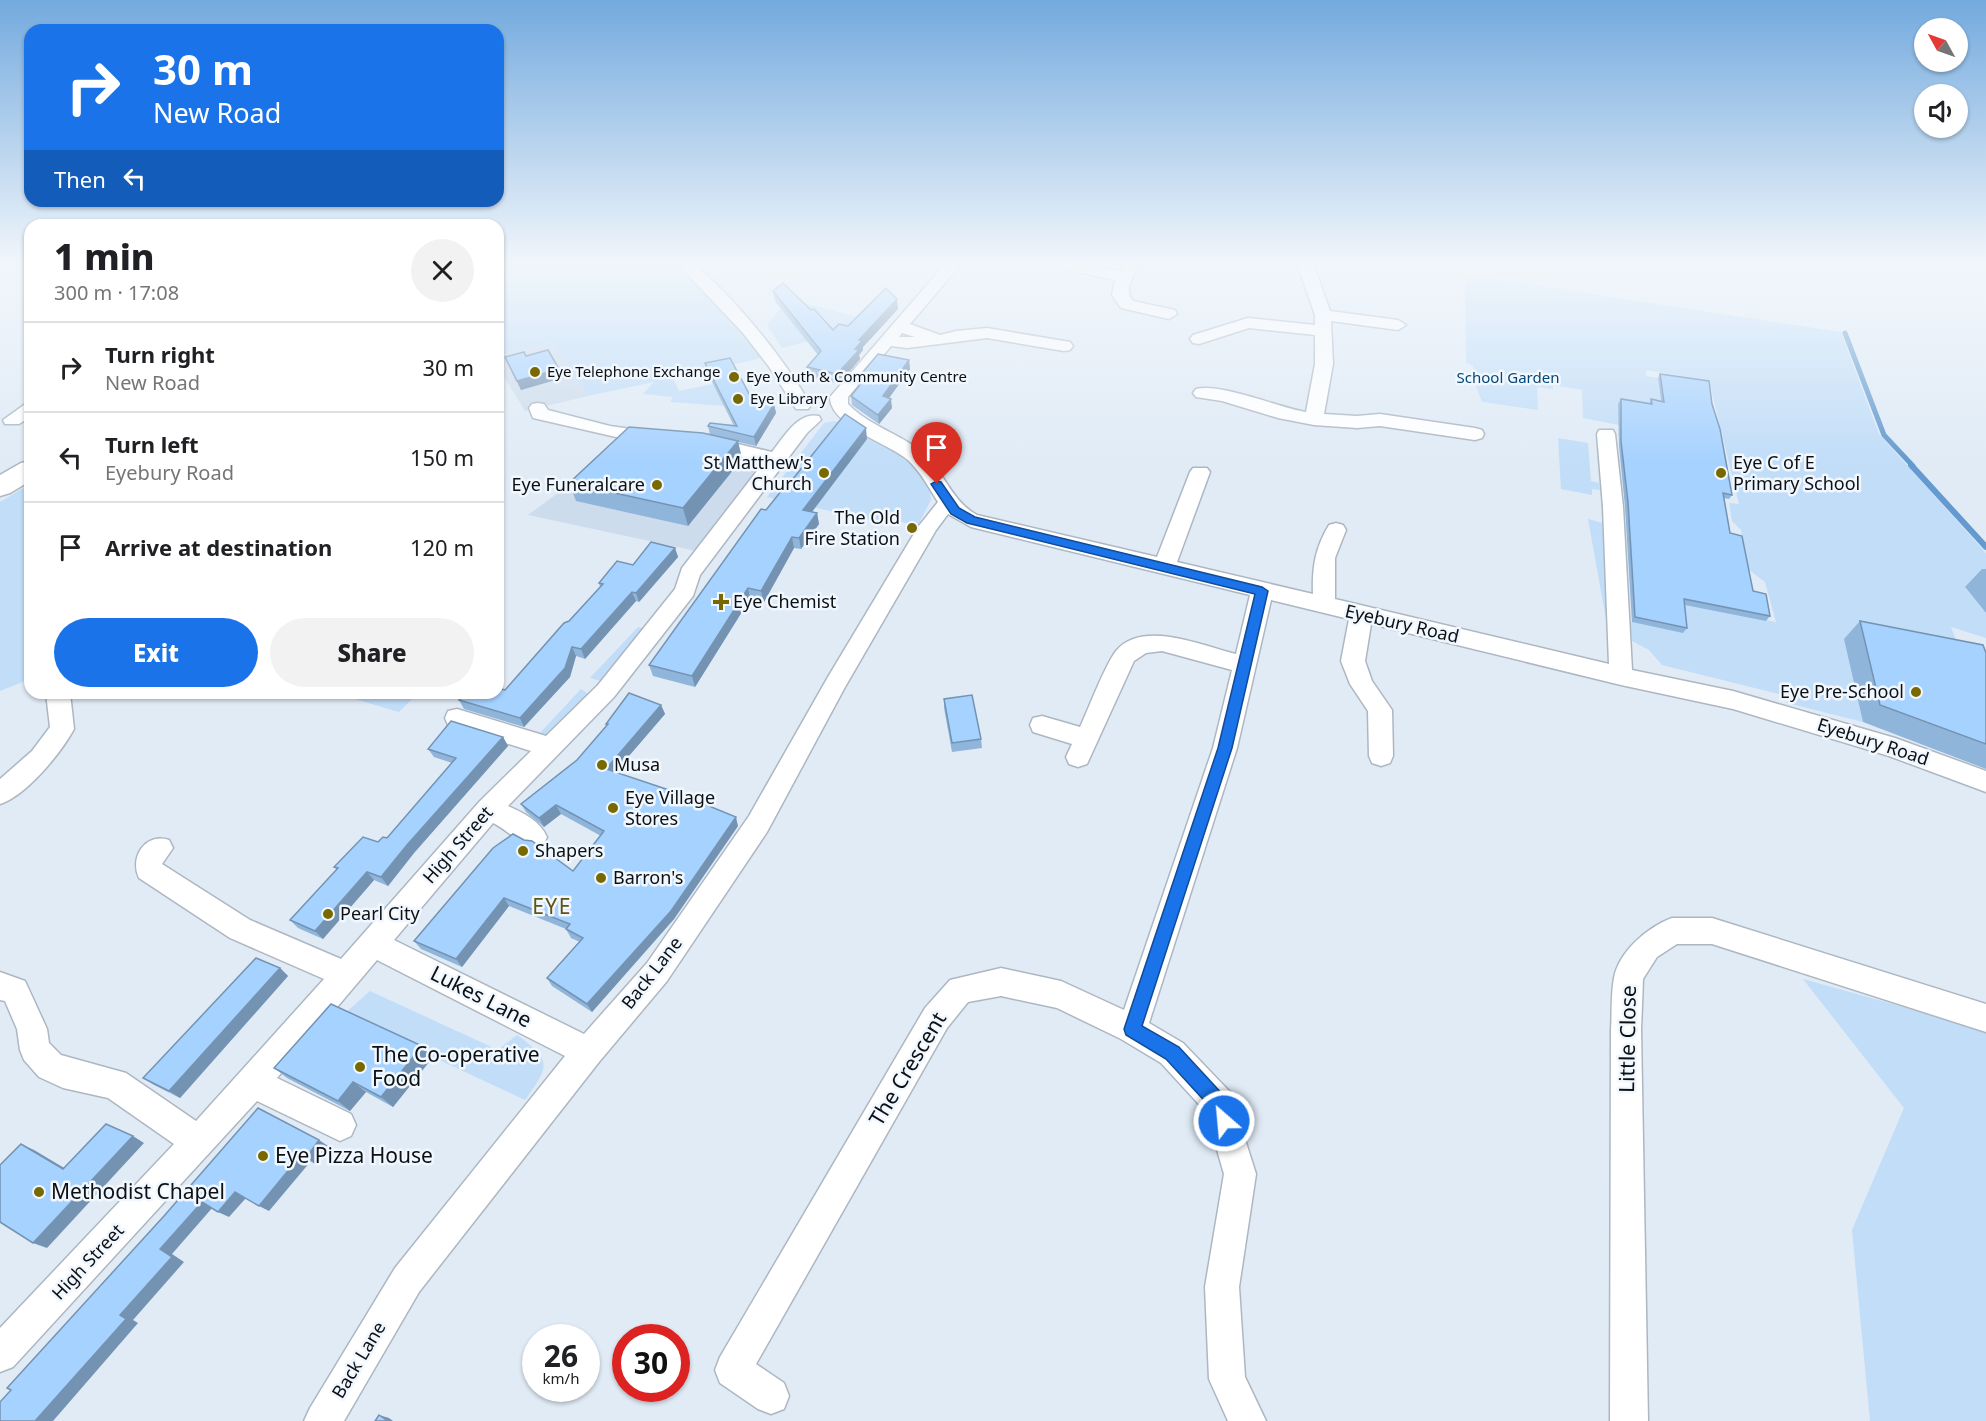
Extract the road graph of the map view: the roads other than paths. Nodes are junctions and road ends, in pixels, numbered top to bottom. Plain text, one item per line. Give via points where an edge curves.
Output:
1 (749, 329) edge
2 (893, 329) edge
3 (898, 329) edge
4 (1229, 329) edge
5 (1323, 329) edge
6 (1199, 339) dead end
7 (1064, 346) dead end
8 (1202, 393) dead end
9 (538, 408) dead end
10 (823, 409) junction
11 (24, 413) edge
12 (1314, 419) junction
13 (12, 420) dead end
14 (1452, 431) junction
15 (1475, 434) dead end
16 (1606, 434) dead end
17 (1452, 451) dead end
18 (776, 459) junction
19 (1200, 472) dead end
20 (24, 473) edge
21 (0, 487) edge
22 (950, 504) junction
23 (1335, 530) dead end
24 (1164, 568) junction
25 (1262, 591) junction
26 (1324, 605) junction
27 (1360, 614) junction
28 (1245, 665) junction
29 (1621, 676) junction
30 (59, 699) edge
31 (457, 718) dead end
32 (1042, 725) dead end
33 (552, 748) junction
34 (1381, 756) dead end
35 (1986, 782) edge
36 (0, 794) edge
37 (489, 809) junction
38 (534, 837) dead end
39 (160, 848) dead end
40 (373, 943) junction
41 (346, 975) junction
42 (0, 986) edge
43 (1986, 1018) edge
44 (1132, 1029) junction
45 (588, 1052) junction
46 (253, 1083) junction
47 (340, 1125) dead end
48 (200, 1141) junction
49 (0, 1354) edge
50 (771, 1396) dead end
51 (323, 1421) edge
52 (1247, 1421) edge
53 (1629, 1421) edge

1 - 10 street via 791,387
2 - 10 street, High Street
3 - 7 street via 907,343 988,332
4 - 6 street
5 - 12 street via 1324,364
8 - 12 street
9 - 18 street via 540,414 621,434 708,443
10 - 18 street, High Street
10 - 22 street, Eyebury Road via 915,456
11 - 13 street
12 - 14 street via 1380,420
14 - 15 street
14 - 17 street
16 - 29 street
18 - 33 street, High Street via 690,573 685,591 648,640
19 - 24 street
20 - 21 highway
22 - 24 street, Eyebury Road via 971,520
22 - 45 street, Back Lane via 928,527 758,824 657,972
23 - 26 street via 1322,561
24 - 25 street, Eyebury Road
25 - 26 street, Eyebury Road
25 - 28 street
26 - 27 street, Eyebury Road
27 - 29 street, Eyebury Road
27 - 34 street via 1353,661 1362,684 1380,710
28 - 32 street via 1162,643 1141,645 1125,656 1082,748
28 - 44 street via 1225,748
29 - 35 street, Eyebury Road via 1733,700 1895,748
30 - 36 street via 62,729 41,758
31 - 33 street
33 - 37 street, High Street
37 - 38 street via 515,821
37 - 40 street, High Street
39 - 41 street via 149,860 148,870 240,929
40 - 41 street, High Street
40 - 45 street, Lukes Lane
41 - 46 street, High Street
42 - 48 street via 15,991 32,1029 35,1050 50,1066 115,1084
43 - 53 street, Little Close via 1712,931 1672,931 1647,948 1629,976 1626,1030
44 - 50 street, The Crescent via 1061,995 1000,982 960,990 936,1018 733,1370
44 - 52 street, The Crescent via 1172,1053 1219,1103 1240,1174 1222,1287 1227,1379
45 - 51 street, Back Lane via 503,1148 406,1280
46 - 47 street
46 - 48 street, High Street
48 - 49 street, High Street

